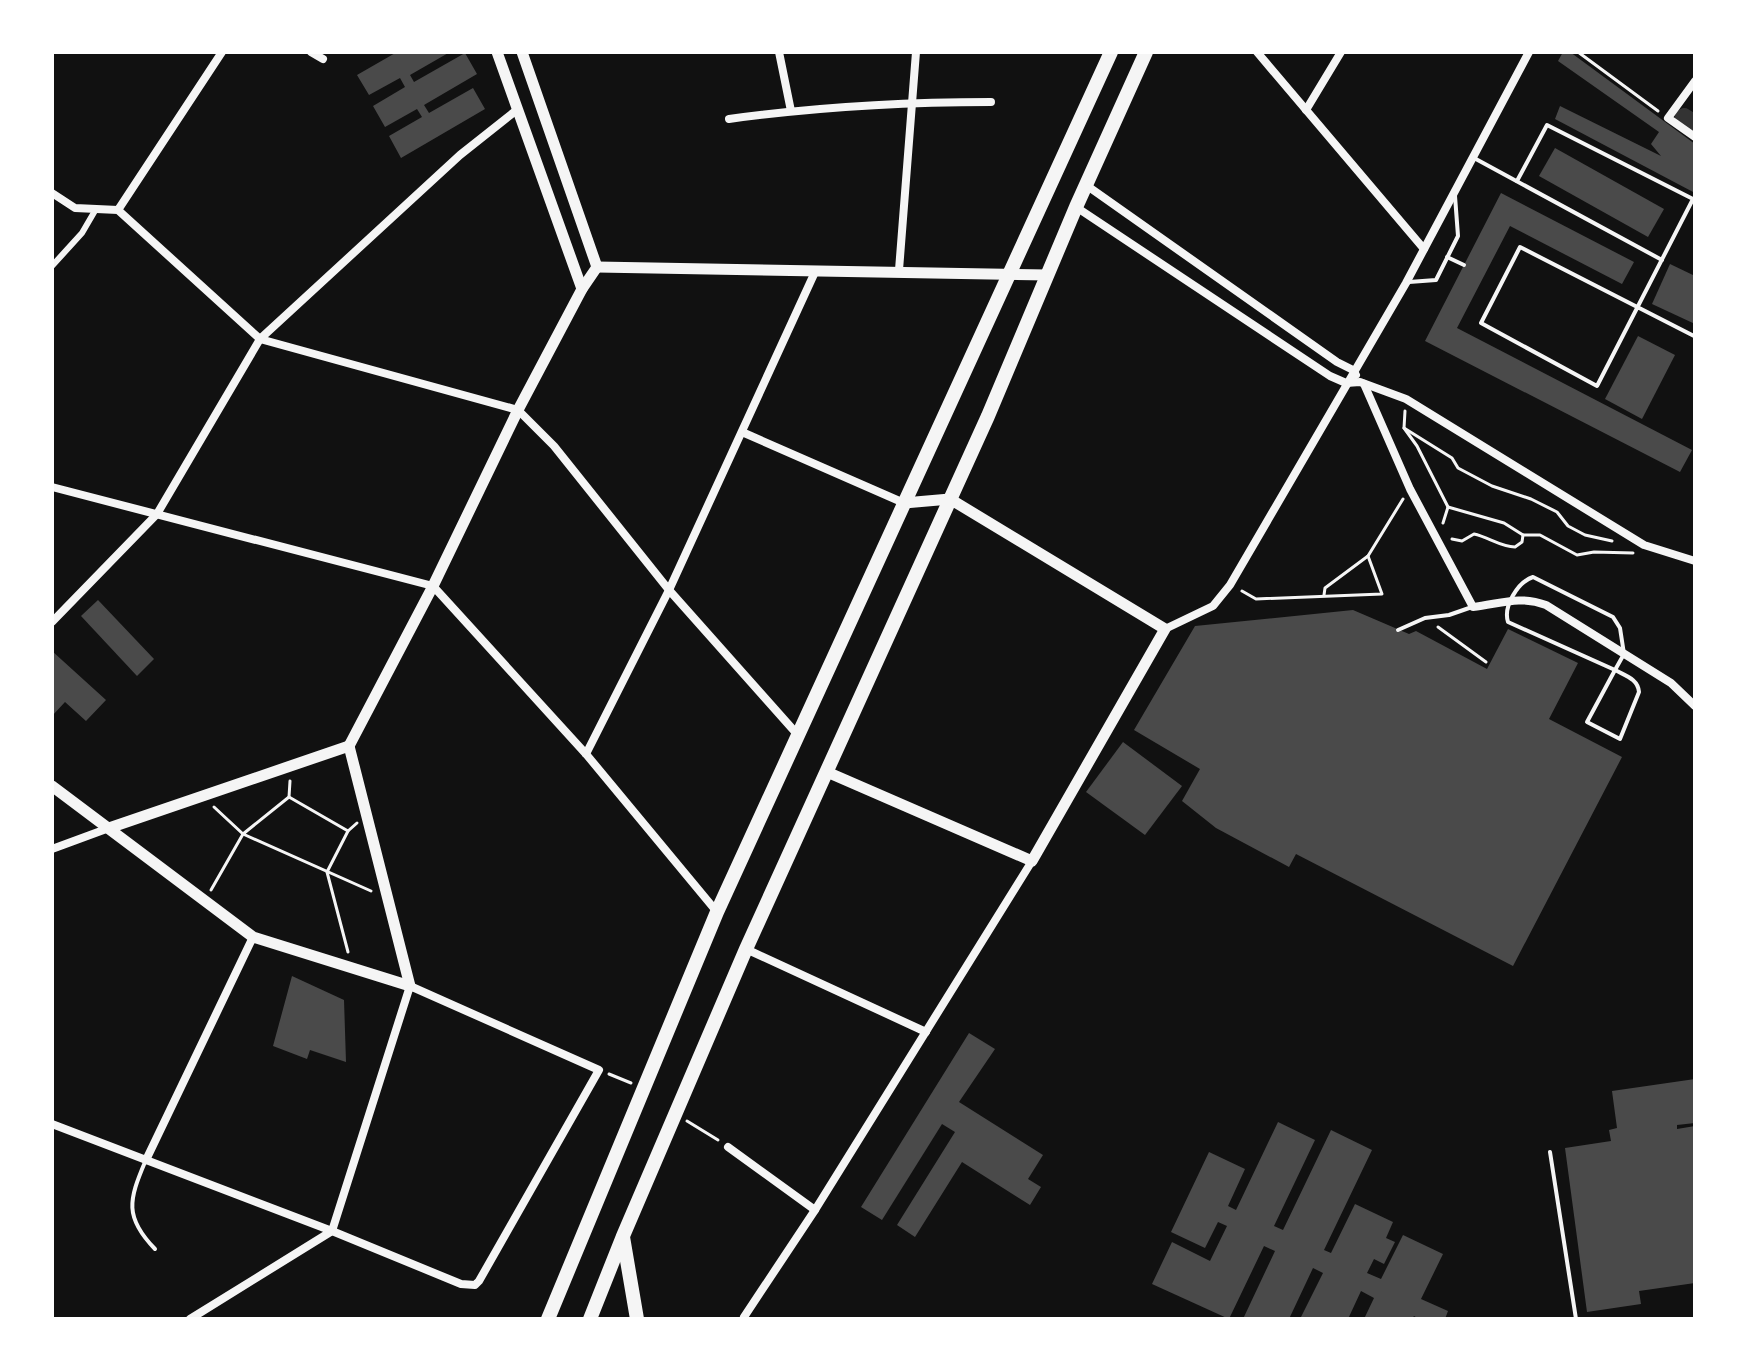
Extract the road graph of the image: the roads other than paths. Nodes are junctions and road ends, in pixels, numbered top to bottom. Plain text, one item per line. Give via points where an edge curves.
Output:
1 (222, 52) edge
2 (311, 52) edge
3 (497, 52) edge
4 (522, 52) edge
5 (779, 52) edge
6 (916, 52) edge
7 (1111, 52) edge
8 (1146, 52) edge
9 (1257, 52) edge
10 (1341, 52) edge
11 (1529, 52) edge
12 (323, 59) dead end
13 (1695, 81) edge
14 (912, 102) junction
15 (991, 102) dead end
16 (518, 109) junction
17 (1306, 110) junction
18 (791, 111) junction
19 (729, 119) dead end
20 (1695, 137) edge
21 (1473, 157) junction
22 (1517, 181) junction
23 (1086, 185) junction
24 (52, 193) edge
25 (1455, 194) junction
26 (1076, 207) junction
27 (96, 208) junction
28 (118, 210) junction
29 (1424, 249) junction
30 (1447, 257) junction
31 (1662, 260) junction
32 (1464, 265) dead end
33 (52, 266) edge
34 (597, 267) junction
35 (899, 270) junction
36 (815, 272) junction
37 (1009, 274) junction
38 (1047, 275) junction
39 (1406, 283) junction
40 (582, 289) junction
41 (1638, 306) junction
42 (1694, 336) edge
43 (260, 339) junction
44 (1353, 370) junction
45 (1346, 383) junction
46 (1362, 383) junction
47 (518, 410) junction
48 (742, 432) junction
49 (52, 487) edge
50 (950, 499) junction
51 (904, 503) junction
52 (157, 514) junction
53 (1695, 561) edge
54 (433, 586) junction
55 (669, 590) junction
56 (1512, 599) junction
57 (1473, 607) junction
58 (52, 622) edge
59 (1165, 629) junction
60 (1398, 630) dead end
61 (1624, 654) junction
62 (1615, 670) junction
63 (1695, 706) edge
64 (797, 734) junction
65 (349, 746) junction
66 (586, 754) junction
67 (827, 772) junction
68 (52, 786) edge
69 (109, 828) junction
70 (52, 849) edge
71 (1032, 861) junction
72 (717, 912) junction
73 (253, 937) junction
74 (746, 949) junction
75 (410, 986) junction
76 (926, 1032) junction
77 (52, 1124) edge
78 (728, 1147) road end
79 (1550, 1152) dead end
80 (146, 1160) junction
81 (815, 1210) junction
82 (332, 1231) junction
83 (623, 1236) junction
84 (155, 1249) dead end
85 (744, 1317) dead end
86 (190, 1319) edge
87 (548, 1319) edge
88 (590, 1319) edge
89 (637, 1319) edge
90 (1576, 1319) edge

1 - 28 street
2 - 12 street
3 - 16 street
4 - 34 street
5 - 18 street
6 - 14 street
7 - 37 main road
8 - 23 main road
9 - 17 street
10 - 17 street
11 - 21 street
13 - 20 street via 1668,118
14 - 15 street
14 - 18 street
14 - 35 street
16 - 40 street
16 - 43 street via 460,155
17 - 29 street
18 - 19 street
21 - 22 lane
21 - 25 street
22 - 31 lane
22 - 31 lane via 1547,125 1693,199
23 - 26 main road
23 - 44 street
24 - 27 street via 75,208
25 - 29 street
25 - 30 lane via 1458,236
26 - 38 main road
26 - 45 street
27 - 28 street
27 - 33 street
28 - 43 street
29 - 39 street
30 - 32 lane
30 - 39 lane via 1436,280
31 - 41 lane
34 - 36 street
34 - 40 street
35 - 36 street
35 - 37 street
36 - 48 street
37 - 38 street
37 - 51 main road
38 - 50 main road
39 - 44 street
40 - 47 street
41 - 41 lane via 1520,247 1481,323 1597,386
41 - 42 lane
43 - 47 street
43 - 52 street
44 - 45 street
44 - 46 street
45 - 46 street
45 - 59 street via 1230,585 1213,606
46 - 53 street via 1406,399 1644,545
46 - 57 street via 1410,489
47 - 54 street
47 - 55 street via 554,446
48 - 51 street
48 - 55 street
49 - 52 street
50 - 51 street
50 - 59 street
50 - 67 main road
51 - 64 main road
52 - 54 street
52 - 58 street
54 - 65 street
54 - 66 street
55 - 64 street
55 - 66 street
56 - 57 street
56 - 61 street via 1546,605
56 - 61 lane via 1528,579 1545,581 1613,617
56 - 62 lane via 1505,611 1508,622
57 - 60 lane
59 - 71 street
61 - 62 lane
61 - 63 street via 1671,683
62 - 62 lane via 1587,722 1620,739 1639,692 1634,680
64 - 72 main road
65 - 69 street
65 - 75 street
66 - 72 street
67 - 71 street
67 - 74 main road
68 - 69 street
69 - 70 street
69 - 73 street
71 - 76 street
72 - 87 main road
73 - 75 street
73 - 80 street
74 - 76 street
74 - 83 main road
75 - 82 street
75 - 82 street via 599,1070 475,1285 461,1284
76 - 81 street
77 - 80 street
78 - 81 street
79 - 90 lane
80 - 82 street
80 - 84 lane via 131,1213 140,1234
81 - 85 street
82 - 86 street
83 - 88 main road
83 - 89 main road

